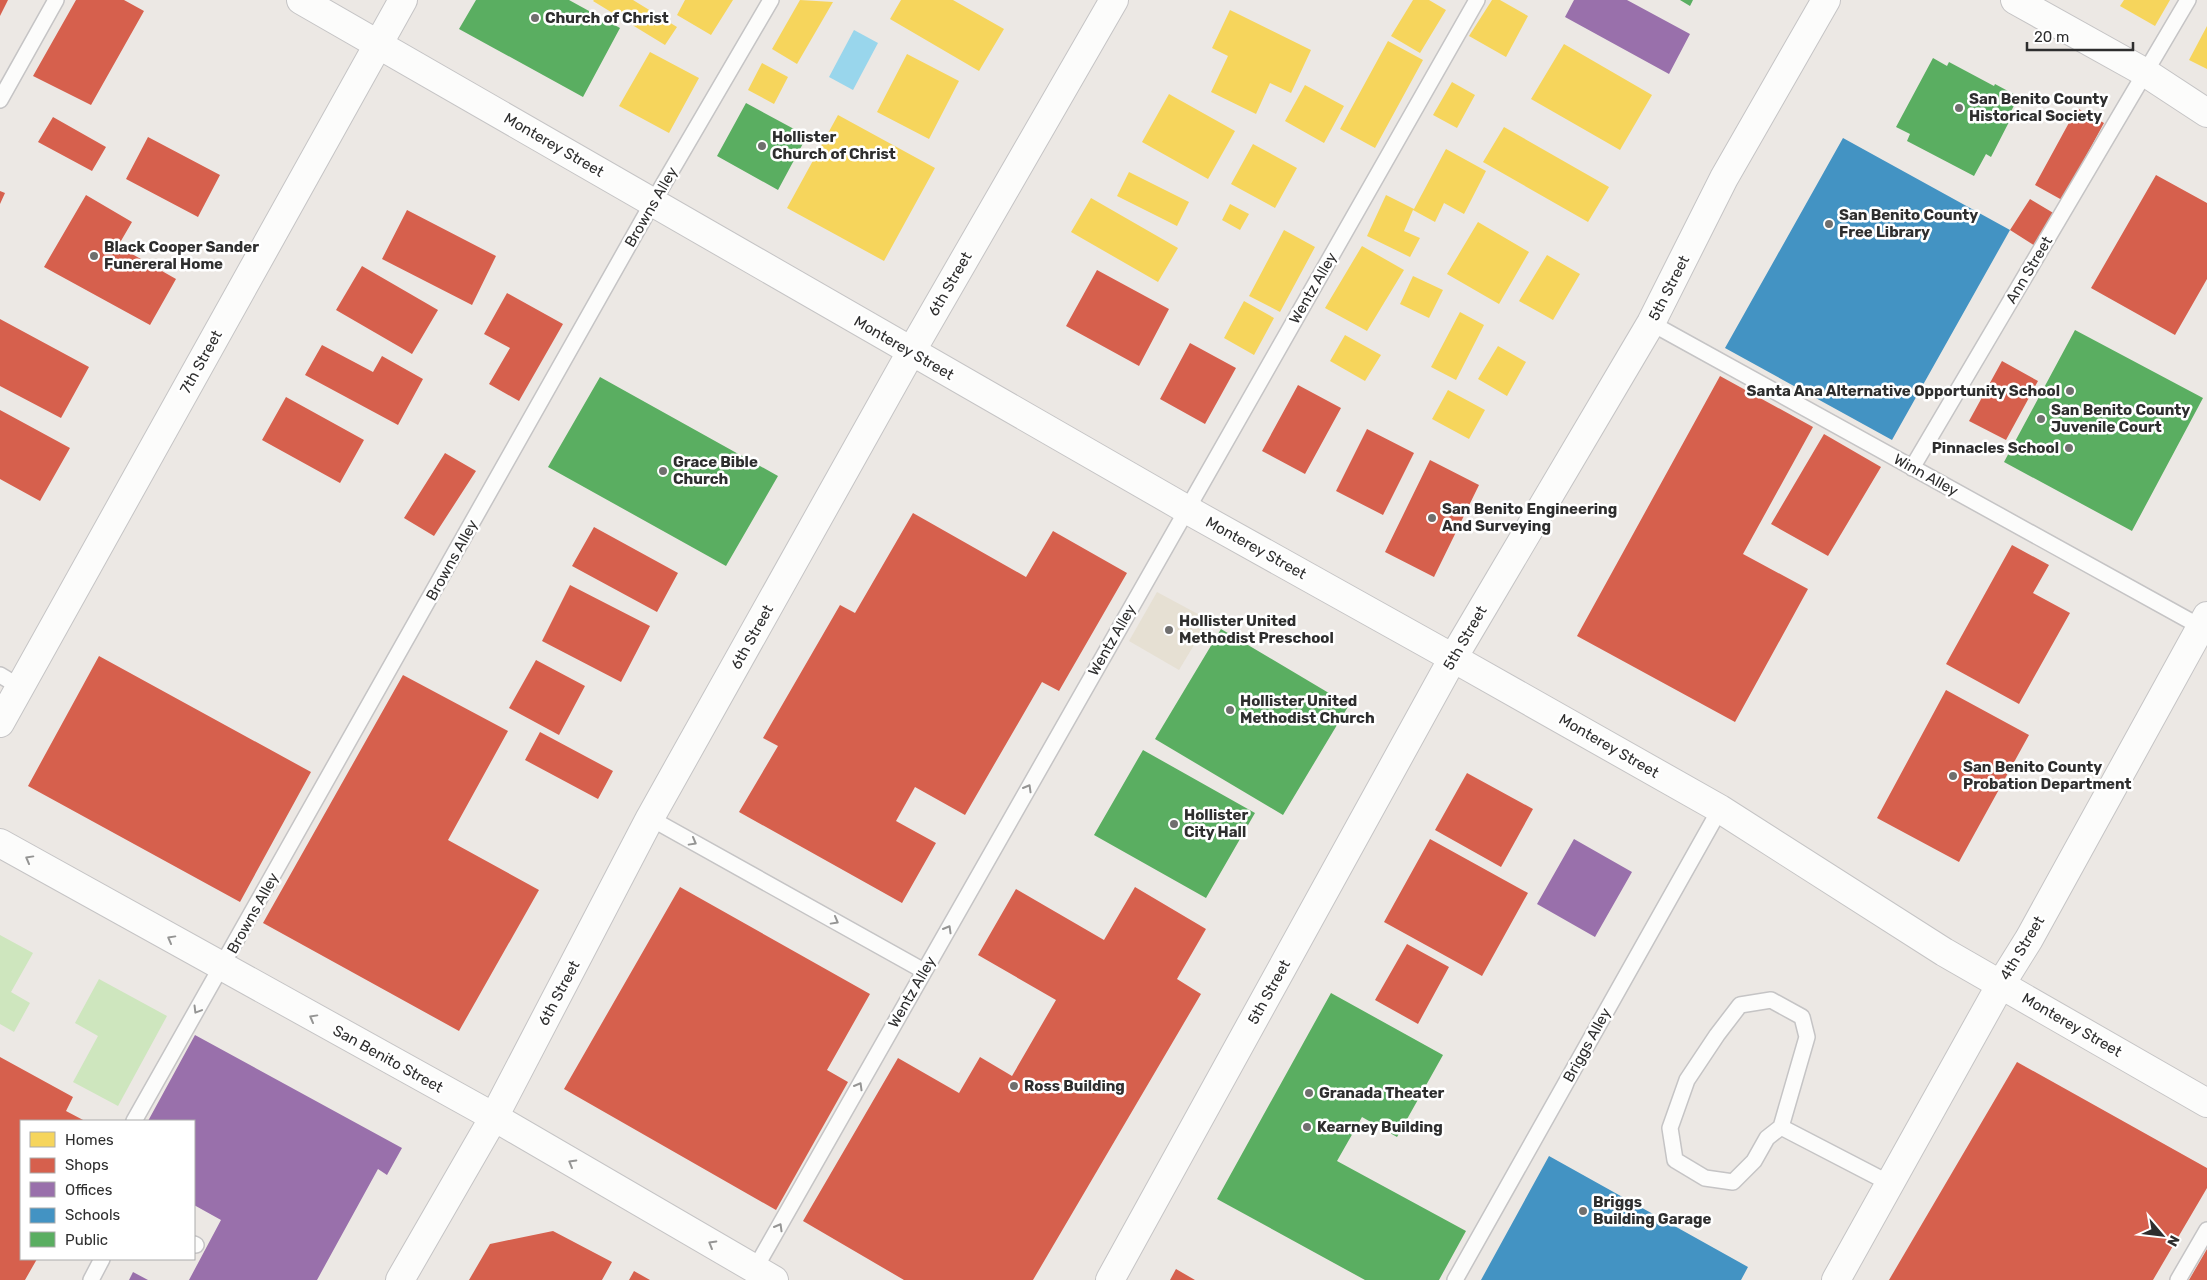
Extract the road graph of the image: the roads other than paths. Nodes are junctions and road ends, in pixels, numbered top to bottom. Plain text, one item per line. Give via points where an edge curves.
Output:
1 (56, 0) edge
2 (301, 0) edge
3 (403, 0) edge
4 (771, 0) edge
5 (1114, 0) edge
6 (1477, 0) edge
7 (1826, 0) edge
8 (2015, 0) edge
9 (2188, 0) edge
10 (378, 44) junction
11 (2146, 73) junction
12 (0, 100) edge
13 (2207, 113) edge
14 (653, 202) junction
15 (1651, 323) junction
16 (911, 352) junction
17 (1912, 468) junction
18 (1186, 509) junction
19 (2204, 621) edge
20 (1453, 658) junction
21 (10, 681) edge
22 (0, 723) edge
23 (1720, 809) junction
24 (650, 818) junction
25 (0, 843) edge
26 (222, 968) junction
27 (924, 971) junction
28 (2001, 984) junction
29 (2207, 1103) edge
30 (494, 1118) junction
31 (135, 1120) edge
32 (1781, 1127) junction
33 (1890, 1184) junction
34 (2207, 1230) edge
35 (102, 1260) edge
36 (759, 1276) edge
37 (92, 1280) edge
38 (400, 1280) edge
39 (1110, 1280) edge
40 (1455, 1280) edge
41 (1836, 1280) edge
42 (2178, 1280) edge

1 - 12 lane
2 - 10 street, Monterey Street
3 - 10 street, 7th Street
4 - 14 lane, Browns Alley
5 - 16 street, 6th Street
6 - 18 lane, Wentz Alley
7 - 15 street, 5th Street via 1724,178
8 - 11 street
9 - 11 lane
10 - 14 street, Monterey Street
10 - 21 street, 7th Street
11 - 13 street
11 - 17 lane, Ann Street
14 - 16 street, Monterey Street
14 - 26 lane, Browns Alley
15 - 17 lane, Winn Alley
15 - 20 street, 5th Street
16 - 18 street, Monterey Street
16 - 24 street, 6th Street
17 - 19 lane, Winn Alley
18 - 20 street, Monterey Street
27 -> 18 lane, Wentz Alley
19 - 28 street, 4th Street
20 - 23 street, Monterey Street
20 - 39 street, 5th Street
21 - 22 street, 7th Street
23 - 28 street, Monterey Street via 1944,952
23 - 40 lane, Briggs Alley
24 -> 27 lane
24 - 30 street, 6th Street
26 -> 25 street, San Benito Street
30 -> 26 street, San Benito Street
26 -> 31 lane, Browns Alley
36 -> 27 lane, Wentz Alley
28 - 29 street, Monterey Street
28 - 33 street, 4th Street
36 -> 30 street, San Benito Street
30 - 38 street, 6th Street
32 - 32 lane via 1766,1138 1754,1160 1733,1182 1705,1178 1675,1160 1670,1128 1687,1080 1740,1005 1771,1000 1802,1017 1807,1038
32 - 33 lane
33 - 41 street, 4th Street
34 - 42 lane
35 - 37 lane

